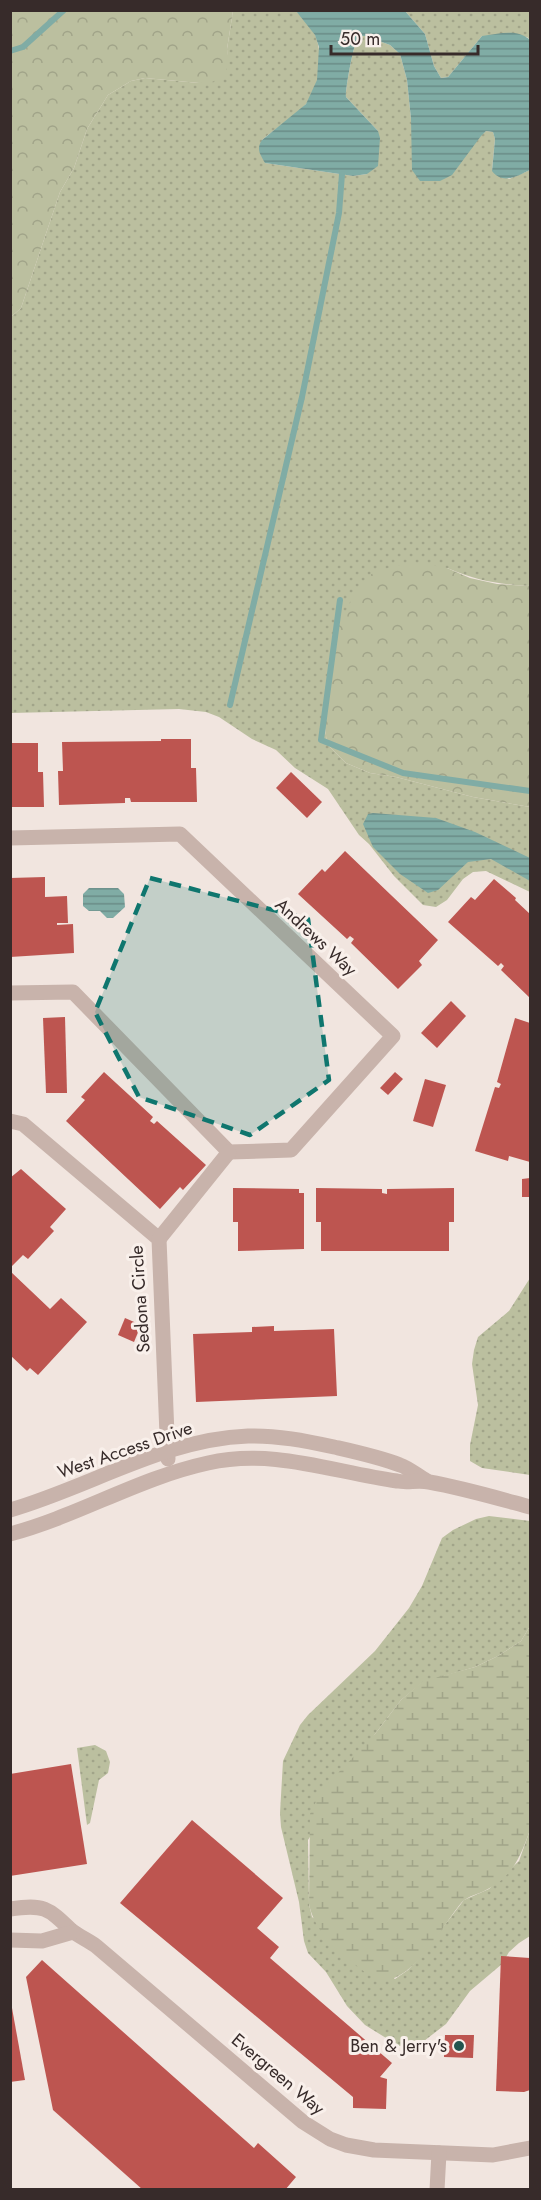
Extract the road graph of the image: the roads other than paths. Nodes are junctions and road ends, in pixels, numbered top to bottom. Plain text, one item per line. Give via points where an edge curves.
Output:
1 (10, 838) edge
2 (10, 993) edge
3 (10, 1121) edge
4 (230, 1152) junction
5 (159, 1239) junction
6 (168, 1451) junction
7 (169, 1474) junction
8 (427, 1481) junction
9 (531, 1507) edge
10 (10, 1510) edge
11 (10, 1533) edge
12 (10, 1909) edge
13 (73, 1932) junction
14 (10, 1940) edge
15 (531, 2148) edge
16 (439, 2152) junction
17 (437, 2190) edge

1 - 4 street, Andrews Way via 180,834 393,1036 291,1150
2 - 4 street via 73,992
3 - 5 street, Sedona Circle via 23,1124
4 - 5 street
5 - 6 street, Sedona Circle
6 - 7 street, Sedona Circle
6 - 8 street, West Access Drive via 228,1438 288,1438 401,1465
6 - 10 street, West Access Drive
7 - 8 street, West Access Drive via 223,1460 266,1458 399,1482
7 - 11 street, West Access Drive
8 - 9 street, West Access Drive
12 - 13 street, Evergreen Way via 45,1909 59,1916
13 - 14 street via 42,1941
13 - 16 street, Evergreen Way via 96,1946 317,2132 360,2148
15 - 16 street, Evergreen Way via 493,2154
16 - 17 street

